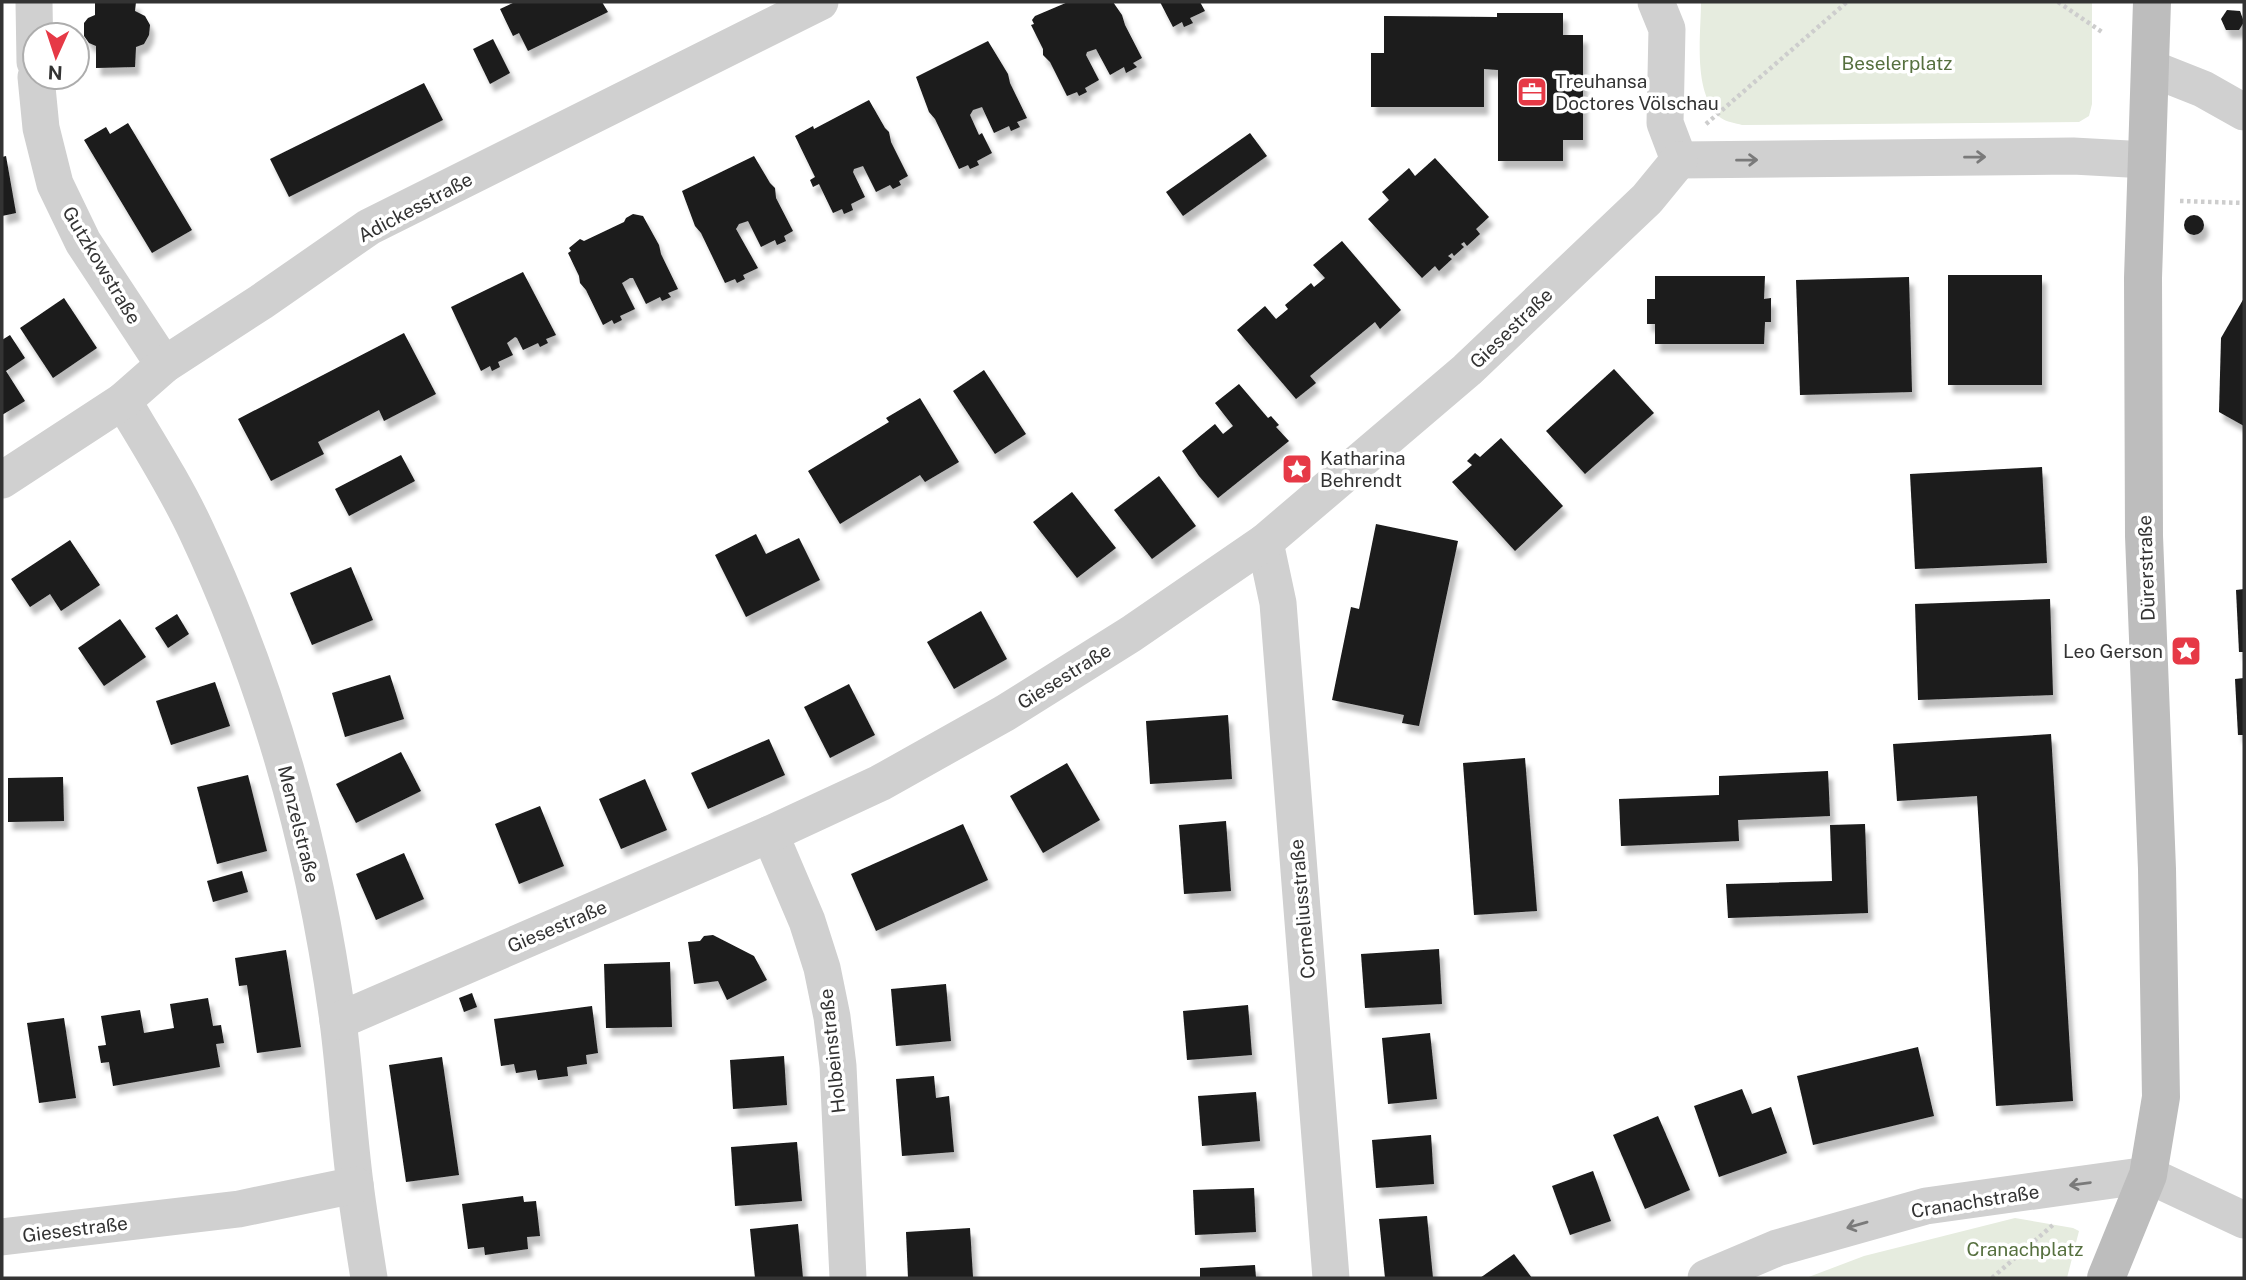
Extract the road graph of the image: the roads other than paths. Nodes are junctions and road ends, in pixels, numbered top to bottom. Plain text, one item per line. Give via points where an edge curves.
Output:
1 (34, 2) edge
2 (1656, 2) edge
3 (2152, 2) edge
4 (802, 5) edge
5 (34, 21) edge
6 (2150, 68) junction
7 (37, 91) edge
8 (2244, 111) edge
9 (1679, 160) junction
10 (2147, 160) junction
11 (164, 365) junction
12 (123, 401) junction
13 (2, 480) edge
14 (1265, 541) junction
15 (770, 834) junction
16 (338, 1021) junction
17 (2148, 1175) junction
18 (355, 1185) junction
19 (2244, 1220) edge
20 (2, 1237) edge
21 (369, 1278) edge
22 (848, 1278) edge
23 (1331, 1278) edge
24 (1706, 1278) edge
25 (2106, 1278) edge

1 - 5 street
2 - 9 street via 1667,29 1665,122
3 - 6 main road, Dürerstraße
4 - 11 street, Adickesstraße via 369,227
6 - 8 street
6 - 10 main road, Dürerstraße
7 - 11 street, Gutzkowstraße via 55,184 83,242
9 -> 10 street via 2073,156
9 - 14 street, Giesestraße via 1647,199 1466,370
10 - 17 main road, Dürerstraße via 2144,536 2161,1097
11 - 12 street, Adickesstraße
12 - 13 street, Adickesstraße
12 - 16 street, Menzelstraße via 194,527 267,708 305,843
14 - 15 street, Giesestraße via 1005,713 880,783
14 - 23 street, Corneliusstraße via 1278,603
15 - 16 street, Giesestraße
15 - 22 street, Holbeinstraße via 807,921 832,1017
16 - 18 street, Menzelstraße
17 - 19 street
17 -> 24 street, Cranachstraße via 1926,1206 1777,1248
17 - 25 main road, Dürerstraße
18 - 20 street, Giesestraße via 239,1209
18 - 21 street, Menzelstraße

